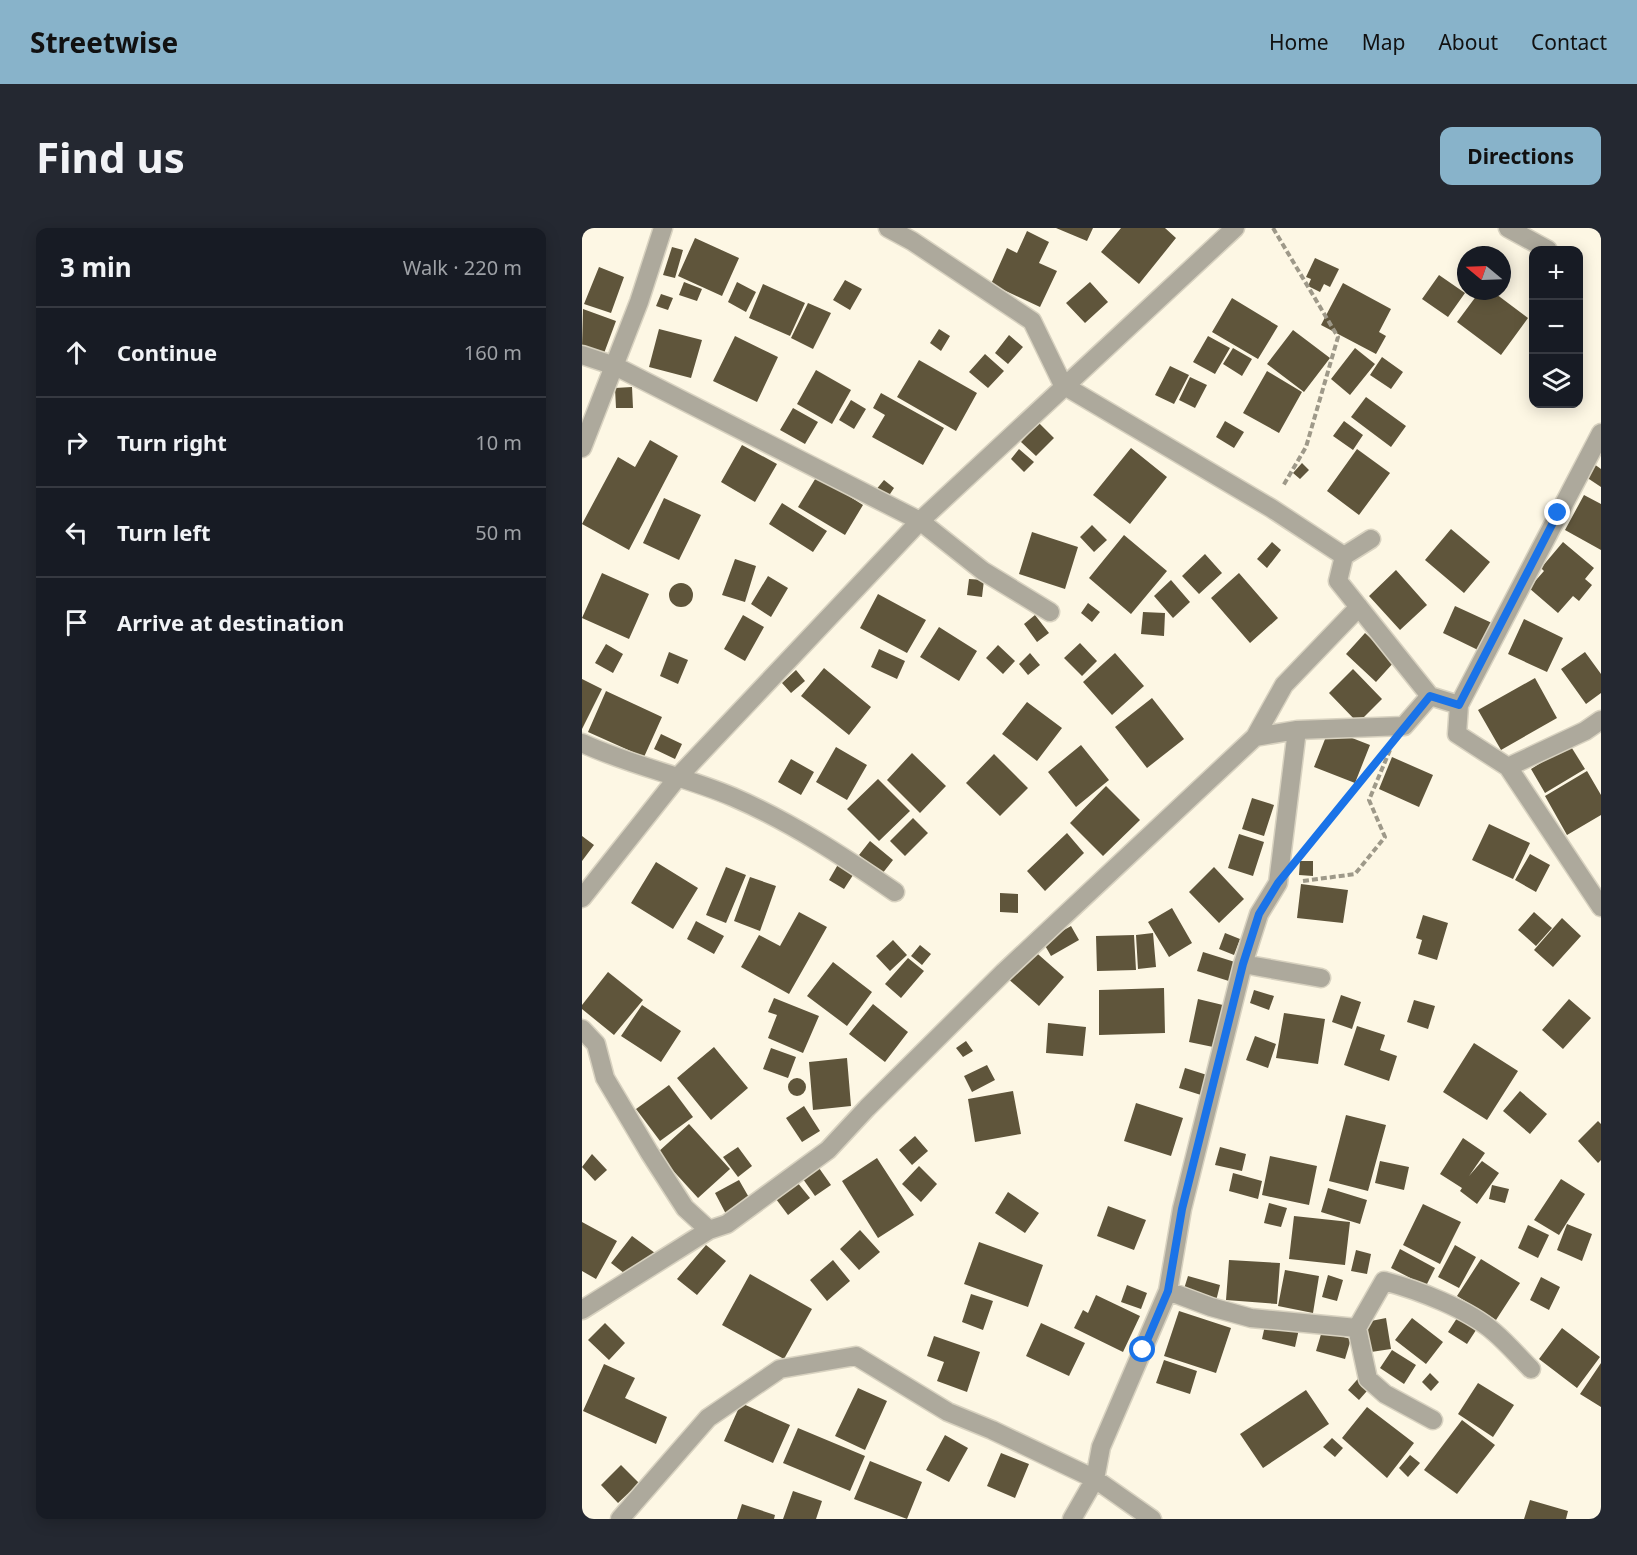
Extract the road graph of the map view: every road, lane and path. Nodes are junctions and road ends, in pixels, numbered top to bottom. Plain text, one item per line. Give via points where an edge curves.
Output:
1 (663, 228) edge
2 (888, 228) edge
3 (1235, 228) edge
4 (1273, 228) edge
5 (1508, 228) edge
6 (1541, 246) edge
7 (582, 355) edge
8 (615, 366) junction
9 (1063, 386) junction
10 (1601, 433) edge
11 (582, 448) edge
12 (1596, 453) edge
13 (1271, 508) junction
14 (920, 521) junction
15 (1371, 539) dead end
16 (1344, 556) junction
17 (1359, 607) junction
18 (1050, 612) dead end
19 (1430, 696) junction
20 (1459, 705) junction
21 (1601, 720) edge
22 (1404, 726) junction
23 (1297, 730) junction
24 (1255, 737) junction
25 (582, 743) edge
26 (1399, 753) dead end
27 (1508, 767) junction
28 (678, 777) junction
29 (1308, 846) dead end
30 (1278, 883) junction
31 (896, 892) dead end
32 (582, 898) edge
33 (1601, 908) edge
34 (1243, 964) junction
35 (1321, 978) dead end
36 (582, 1029) edge
37 (709, 1230) junction
38 (1168, 1291) junction
39 (582, 1310) edge
40 (1357, 1328) junction
41 (1531, 1369) dead end
42 (1433, 1420) dead end
43 (1095, 1479) junction
44 (620, 1519) edge
45 (1072, 1519) edge
46 (1152, 1519) edge

1 - 8 street
2 - 9 street via 1032,321
3 - 9 street
4 - 13 path via 1338,337 1306,447
5 - 6 street
7 - 8 street
8 - 11 street
8 - 14 street
9 - 13 street
9 - 14 street
10 - 12 street
12 - 20 street
13 - 16 street
14 - 18 street via 983,571
14 - 28 street
15 - 16 street
16 - 17 street via 1338,581
17 - 19 street
17 - 24 street via 1284,685
19 - 20 street
19 - 22 street
20 - 27 street via 1457,734
21 - 27 street
22 - 23 street
22 - 29 path
23 - 24 street
23 - 30 street
24 - 37 street via 1004,972 828,1150 728,1224
25 - 28 street via 604,754
26 - 30 path via 1388,756 1369,800 1385,837 1355,874
27 - 33 street
28 - 31 street via 734,797 830,848
28 - 32 street
30 - 34 street via 1259,914
34 - 35 street
34 - 38 street via 1182,1209
36 - 37 street via 596,1044 605,1078 649,1152 685,1208
37 - 39 street
38 - 40 street via 1251,1318
38 - 43 street via 1101,1447
40 - 41 street via 1384,1281 1460,1311 1485,1326
40 - 42 street via 1368,1380 1385,1394
43 - 44 street via 948,1412 856,1356 780,1369 708,1418
43 - 45 street
43 - 46 street

